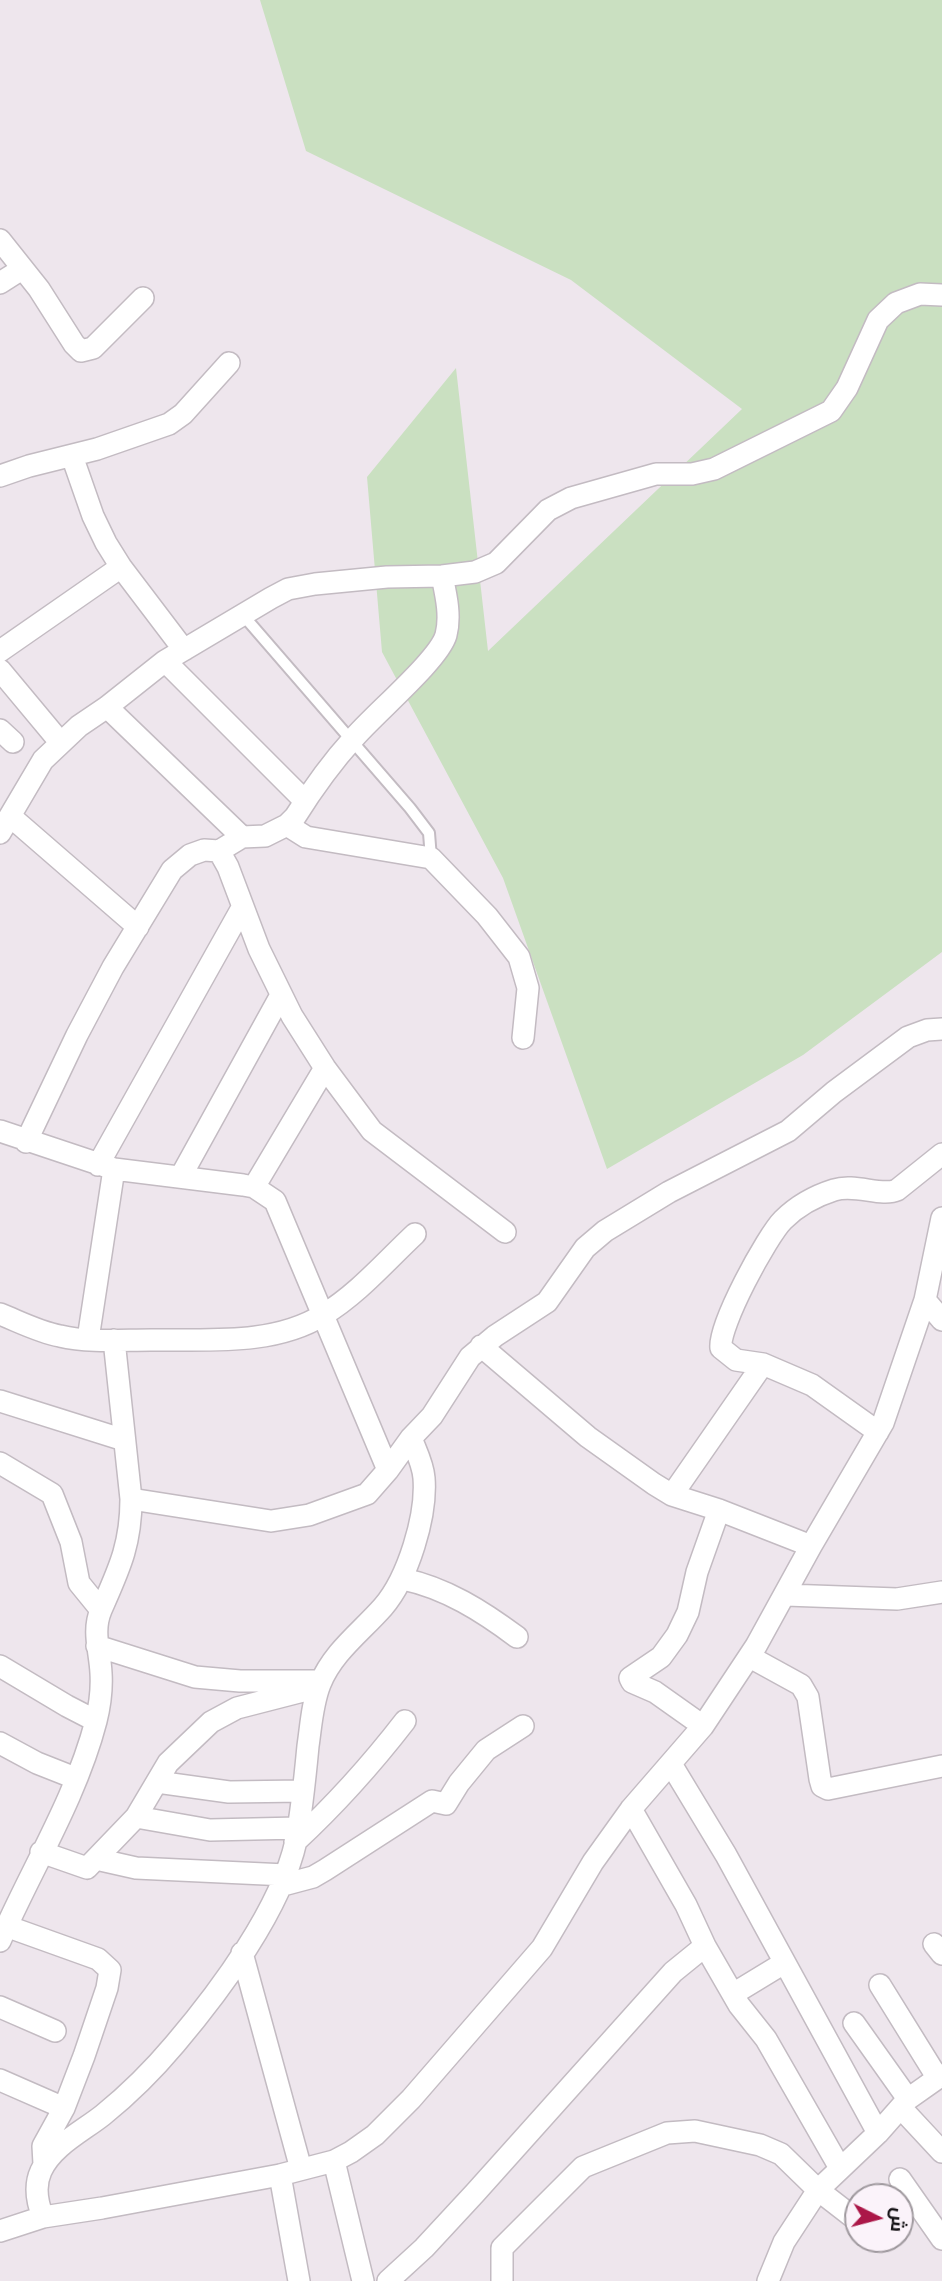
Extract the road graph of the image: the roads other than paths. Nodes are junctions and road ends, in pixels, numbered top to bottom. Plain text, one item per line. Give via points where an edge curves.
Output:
1 (0, 240) edge
2 (22, 269) junction
3 (0, 283) edge
4 (942, 295) edge
5 (143, 298) dead end
6 (229, 363) dead end
7 (72, 456) junction
8 (0, 476) edge
9 (121, 567) junction
10 (442, 576) junction
11 (243, 615) junction
12 (184, 650) junction
13 (0, 651) edge
14 (165, 661) junction
15 (0, 670) edge
16 (107, 707) junction
17 (351, 741) junction
18 (60, 742) junction
19 (306, 801) junction
20 (5, 824) edge
21 (287, 825) junction
22 (242, 837) junction
23 (219, 851) junction
24 (431, 858) junction
25 (242, 908) junction
26 (138, 927) junction
27 (281, 995) junction
28 (942, 1029) edge
29 (523, 1038) dead end
30 (325, 1068) junction
31 (0, 1131) edge
32 (26, 1142) junction
33 (942, 1154) edge
34 (106, 1167) junction
35 (181, 1176) junction
36 (254, 1187) junction
37 (942, 1218) edge
38 (505, 1231) dead end
39 (415, 1234) dead end
40 (925, 1300) junction
41 (0, 1314) edge
42 (323, 1315) junction
43 (942, 1320) edge
44 (88, 1339) junction
45 (114, 1340) junction
46 (481, 1346) junction
47 (763, 1364) junction
48 (0, 1401) edge
49 (878, 1432) junction
50 (411, 1438) junction
51 (124, 1440) junction
52 (0, 1463) edge
53 (388, 1470) junction
54 (672, 1495) junction
55 (131, 1499) junction
56 (719, 1510) junction
57 (811, 1546) junction
58 (402, 1579) junction
59 (942, 1592) edge
60 (786, 1595) junction
61 (101, 1610) junction
62 (517, 1637) dead end
63 (97, 1646) junction
64 (750, 1657) junction
65 (0, 1666) edge
66 (321, 1680) junction
67 (96, 1721) junction
68 (405, 1721) dead end
69 (523, 1726) dead end
70 (703, 1726) junction
71 (0, 1743) edge
72 (671, 1764) junction
73 (942, 1766) edge
74 (75, 1778) junction
75 (157, 1782) junction
76 (303, 1791) junction
77 (631, 1809) junction
78 (136, 1817) junction
79 (296, 1835) junction
80 (41, 1852) junction
81 (96, 1859) junction
82 (284, 1880) junction
83 (3, 1933) edge
84 (705, 1946) junction
85 (242, 1953) junction
86 (784, 1963) junction
87 (880, 1985) dead end
88 (733, 1994) junction
89 (0, 2007) edge
90 (854, 2023) dead end
91 (55, 2031) dead end
92 (940, 2076) edge
93 (0, 2080) edge
94 (905, 2103) junction
95 (64, 2108) junction
96 (878, 2133) junction
97 (942, 2152) edge
98 (334, 2161) junction
99 (44, 2164) junction
100 (840, 2168) junction
101 (301, 2169) junction
102 (280, 2175) junction
103 (900, 2179) dead end
104 (818, 2190) junction
105 (844, 2210) edge
106 (43, 2217) junction
107 (0, 2231) edge
108 (942, 2239) edge
109 (299, 2281) edge
110 (363, 2281) edge
111 (388, 2281) edge
112 (502, 2281) edge
113 (768, 2281) edge

1 - 2 street
2 - 3 street
2 - 5 street via 81,351 93,348
4 - 10 street via 920,294 896,303 877,320 847,388 831,411 714,469 656,474 571,498 548,510 496,563 475,572
6 - 7 street via 169,424
7 - 8 street
7 - 9 street via 93,516
9 - 12 street
9 - 13 street
10 - 11 street via 295,587
10 - 17 street via 447,614 443,642
11 - 12 street
11 - 17 lane
12 - 14 street
14 - 16 street
14 - 19 street
15 - 18 street
16 - 18 street
16 - 22 street
17 - 19 street
17 - 24 lane via 429,833
18 - 20 street via 43,760
19 - 21 street
20 - 26 street
21 - 22 street via 265,836
21 - 24 street via 306,837
22 - 23 street
23 - 25 street
23 - 26 street via 190,855 172,870
24 - 29 street via 519,957 528,988
25 - 27 street
25 - 34 street
26 - 32 street via 77,1035
27 - 30 street
27 - 35 street
28 - 46 street via 908,1037 788,1131 669,1192 605,1231 585,1248 547,1301
30 - 36 street
30 - 38 street via 372,1131
31 - 32 street
32 - 34 street
33 - 47 street via 897,1191 836,1189 795,1209 780,1222 736,1300 720,1344 736,1360
34 - 35 street
34 - 44 street
35 - 36 street
36 - 42 street via 275,1201
37 - 40 street
39 - 42 street via 358,1289
40 - 43 street
40 - 49 street
41 - 44 street via 51,1334
42 - 45 street via 251,1337
42 - 53 street
44 - 45 street
45 - 51 street
46 - 50 street
46 - 54 street via 588,1437
47 - 49 street via 812,1385
47 - 54 street
48 - 51 street
49 - 57 street
50 - 53 street
50 - 58 street via 422,1468 424,1492 414,1546
51 - 55 street
52 - 61 street via 52,1494 71,1542 79,1583
53 - 55 street via 367,1494 309,1515 271,1521
54 - 56 street
55 - 61 street via 127,1548
56 - 57 street
56 - 70 street via 677,1635 661,1657 630,1678
57 - 60 street
58 - 62 street via 440,1589
58 - 66 street
59 - 60 street via 897,1599
60 - 64 street
61 - 63 street
63 - 66 street via 195,1677
63 - 67 street via 101,1679
64 - 70 street
64 - 73 street via 801,1685 808,1697 822,1786 828,1789
65 - 67 street
66 - 75 street via 303,1691 223,1714 174,1755
66 - 76 street
67 - 74 street
68 - 79 street via 325,1815
69 - 82 street via 486,1750 445,1804 432,1801 313,1877
70 - 72 street
71 - 74 street
72 - 77 street
72 - 86 street
74 - 80 street
75 - 76 street via 229,1792
75 - 78 street
76 - 79 street
77 - 84 street
77 - 98 street via 542,1948 390,2121
78 - 79 street via 209,1830
78 - 81 street
79 - 82 street
80 - 81 street via 83,1868
80 - 83 street
81 - 82 street via 136,1868
82 - 85 street
83 - 95 street via 97,1959 110,1970
84 - 88 street
84 - 111 street via 673,1972 475,2193
85 - 99 street via 162,2060
85 - 101 street
86 - 88 street
86 - 96 street
87 - 92 street
88 - 100 street via 766,2039
89 - 91 street
90 - 94 street
92 - 94 street
93 - 95 street
94 - 96 street
94 - 97 street
95 - 99 street via 43,2146
96 - 100 street
98 - 101 street
98 - 110 street
99 - 106 street via 36,2194
100 - 104 street
101 - 102 street
102 - 106 street
102 - 109 street
103 - 108 street
104 - 105 street
104 - 112 street via 781,2154 760,2145 695,2131 667,2133 583,2167 502,2248
104 - 113 street via 784,2242
106 - 107 street

